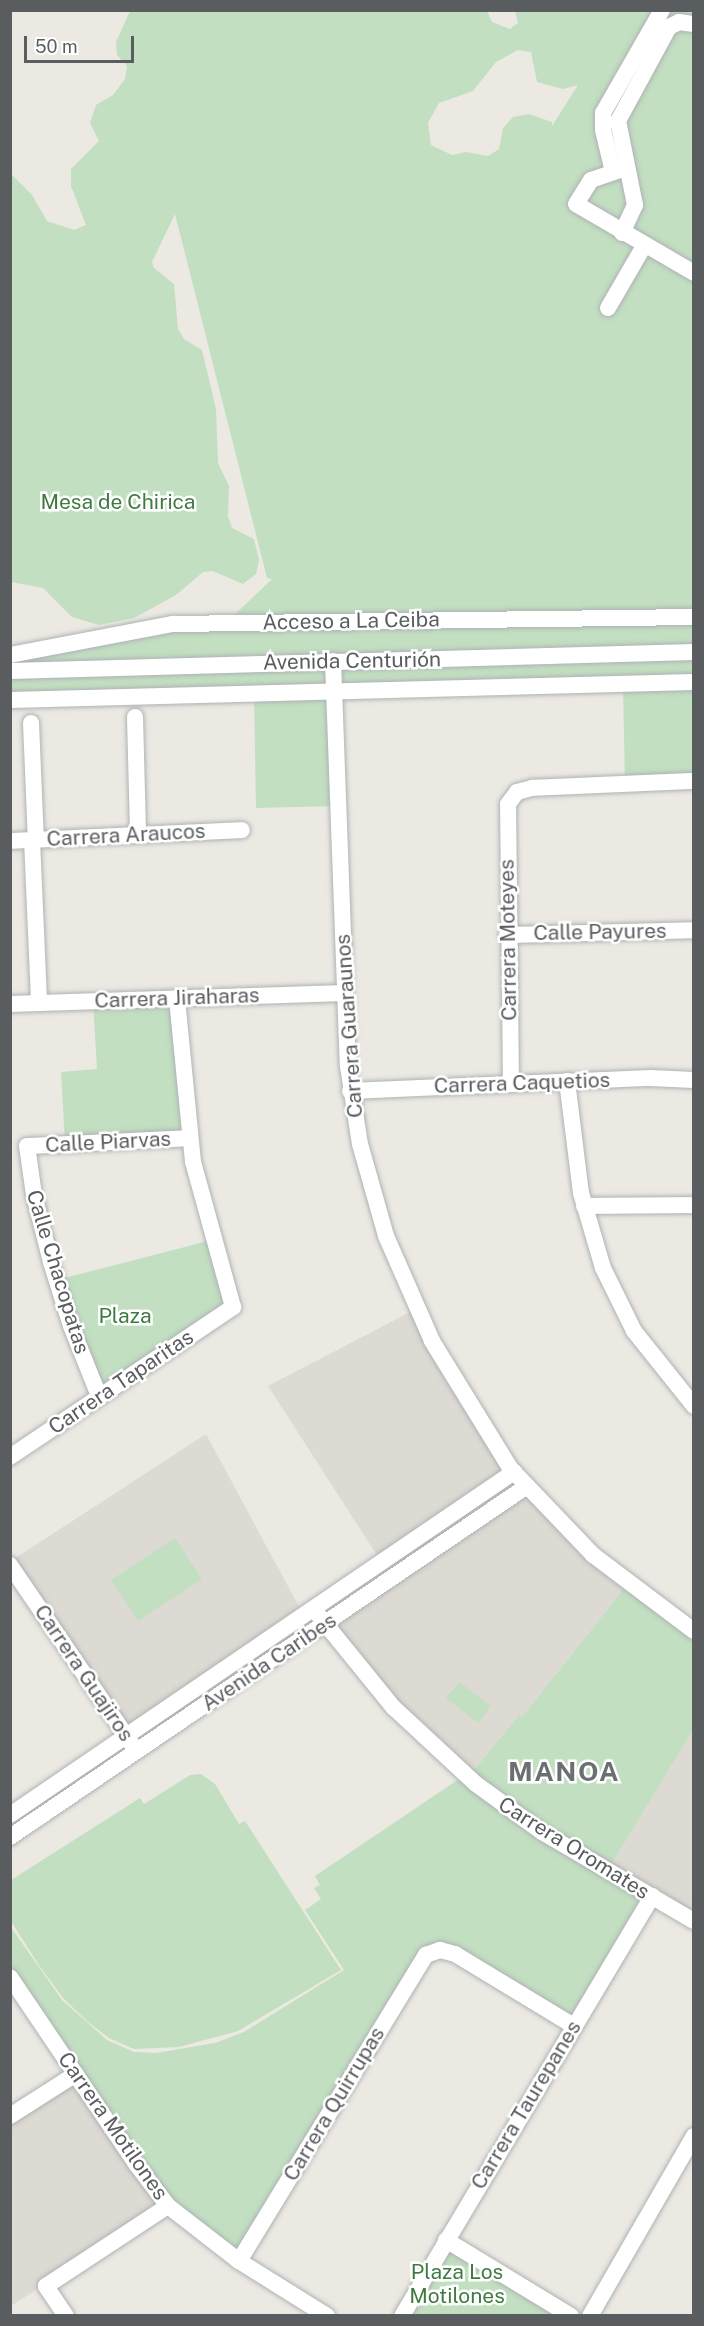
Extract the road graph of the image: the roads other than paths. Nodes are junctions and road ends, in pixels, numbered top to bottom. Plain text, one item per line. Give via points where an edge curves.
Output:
1 (662, 10) edge
2 (693, 24) edge
3 (620, 170) junction
4 (622, 232) junction
5 (644, 246) junction
6 (693, 273) edge
7 (608, 308) dead end
8 (693, 617) edge
9 (693, 652) edge
10 (10, 655) edge
11 (333, 661) junction
12 (10, 671) edge
13 (693, 682) edge
14 (334, 690) junction
15 (10, 700) edge
16 (135, 717) dead end
17 (31, 723) dead end
18 (693, 781) edge
19 (242, 830) dead end
20 (138, 835) junction
21 (34, 840) junction
22 (10, 841) edge
23 (693, 930) edge
24 (507, 935) junction
25 (344, 993) junction
26 (177, 998) junction
27 (39, 1003) junction
28 (10, 1004) edge
29 (693, 1080) edge
30 (567, 1081) junction
31 (511, 1084) junction
32 (350, 1090) junction
33 (189, 1138) junction
34 (27, 1146) joint
35 (693, 1205) edge
36 (584, 1206) junction
37 (99, 1396) junction
38 (693, 1406) edge
39 (10, 1457) edge
40 (514, 1472) junction
41 (527, 1486) junction
42 (10, 1565) edge
43 (315, 1609) junction
44 (325, 1624) junction
45 (693, 1631) edge
46 (127, 1737) junction
47 (137, 1752) junction
48 (10, 1815) edge
49 (10, 1837) edge
50 (652, 1896) junction
51 (693, 1921) edge
52 (10, 1977) edge
53 (574, 2026) junction
54 (76, 2074) junction
55 (10, 2116) edge
56 (693, 2136) edge
57 (168, 2206) junction
58 (446, 2240) junction
59 (239, 2261) junction
60 (66, 2316) edge
61 (327, 2316) edge
62 (402, 2316) edge
63 (571, 2316) edge
64 (590, 2316) edge

1 - 3 street via 603,112 603,130
2 - 3 street via 679,22 669,27 621,114
3 - 4 street via 635,205
3 - 4 street via 591,180 576,204
4 - 5 street
5 - 6 street
5 - 7 street
8 - 10 street, Acceso a La Ceiba via 173,624
9 - 11 street, Avenida Centurión
11 - 12 street, Avenida Centurión
11 - 14 street, Carrera Guaraunos
13 - 14 street, Avenida Centurión
14 - 15 street, Avenida Centurión
14 - 25 street, Carrera Guaraunos
16 - 20 street
17 - 21 street
18 - 24 street, Carrera Moteyes via 532,788 512,797 505,812
19 - 20 street, Carrera Araucos
20 - 21 street, Carrera Araucos
21 - 22 street, Carrera Araucos
21 - 27 street
23 - 24 street, Calle Payures
24 - 31 street, Carrera Moteyes
25 - 26 street, Carrera Jiraharas
25 - 32 street, Carrera Guaraunos
26 - 27 street, Carrera Jiraharas
26 - 33 street
27 - 28 street, Carrera Jiraharas
29 - 30 street, Carrera Caquetios
30 - 31 street, Carrera Caquetios
30 - 36 street
31 - 32 street, Carrera Caquetios
32 - 40 street, Carrera Guaraunos via 375,1203 411,1299 454,1382
33 - 34 street, Calle Piarvas
33 - 37 street, Carrera Taparitas via 206,1216 233,1307
34 - 37 street, Calle Chacopatas via 34,1195 51,1262
35 - 36 street
36 - 38 street via 603,1268 623,1312 647,1350
37 - 39 street, Carrera Taparitas
40 - 41 street, Carrera Guaraunos
40 - 43 street, Avenida Caribes
41 - 44 street, Avenida Caribes
41 - 45 street, Carrera Guaraunos via 593,1555
42 - 46 street, Carrera Guajiros
43 - 44 street, Carrera Oromates
43 - 46 street, Avenida Caribes
44 - 47 street, Avenida Caribes
44 - 50 street, Carrera Oromates via 404,1719 476,1784 542,1832
46 - 47 street, Carrera Guajiros
46 - 48 street, Avenida Caribes
47 - 49 street, Avenida Caribes
50 - 51 street, Carrera Oromates
50 - 53 street, Carrera Taurepanes
52 - 54 street, Carrera Motilones
53 - 58 street, Carrera Taurepanes
53 - 59 street, Carrera Quirrupas via 455,1954 432,1951 421,1961
54 - 55 street
54 - 57 street, Carrera Motilones
56 - 64 street
57 - 59 street, Carrera Motilones
57 - 60 street via 46,2286
58 - 62 street, Carrera Taurepanes
58 - 63 street
59 - 61 street, Carrera Motilones

